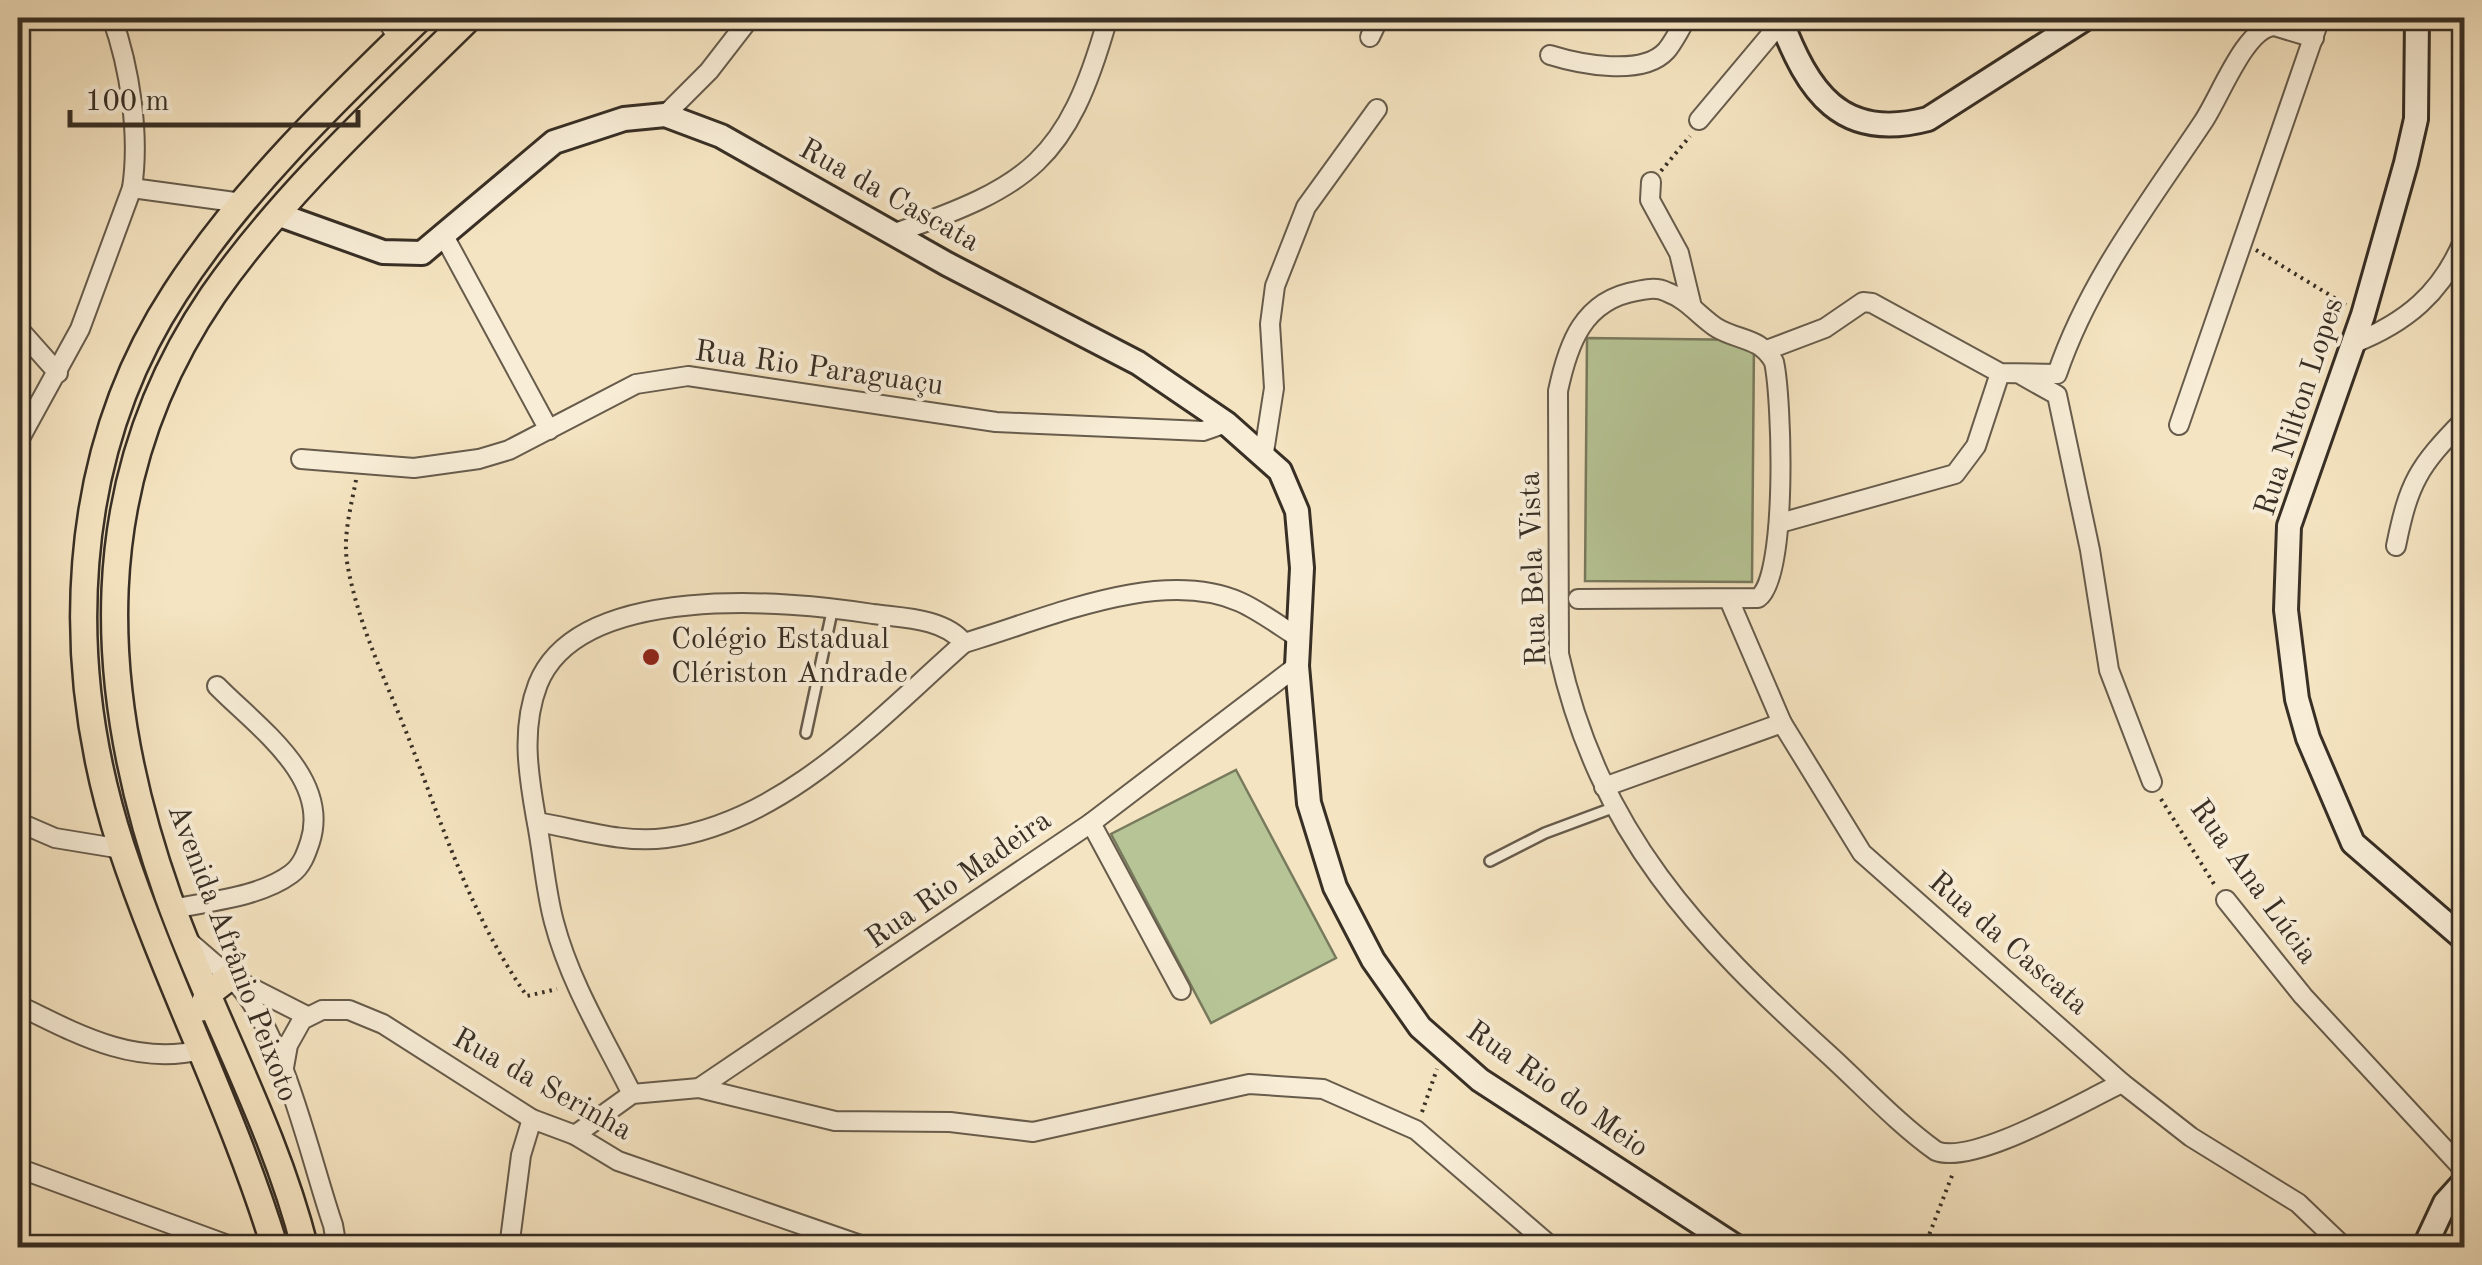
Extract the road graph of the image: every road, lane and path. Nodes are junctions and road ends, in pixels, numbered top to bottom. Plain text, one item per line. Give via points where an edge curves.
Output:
1 (112, 18) edge
2 (420, 18) edge
3 (469, 18) edge
4 (750, 18) edge
5 (1379, 18) edge
6 (1687, 18) edge
7 (2086, 18) edge
8 (2320, 18) edge
9 (2418, 18) edge
10 (1781, 19) edge
11 (1108, 20) dead end
12 (392, 28) edge
13 (1370, 37) dead end
14 (2314, 38) junction
15 (1550, 55) dead end
16 (1376, 109) dead end
17 (665, 115) junction
18 (1698, 120) joint
19 (1651, 182) joint
20 (132, 188) junction
21 (242, 203) junction
22 (277, 214) junction
23 (896, 234) junction
24 (444, 236) junction
25 (2464, 238) edge
26 (2243, 242) junction
27 (1692, 307) junction
28 (2363, 315) junction
29 (18, 328) edge
30 (2352, 344) junction
31 (1767, 350) junction
32 (58, 373) junction
33 (2008, 373) junction
34 (2464, 420) edge
35 (1226, 423) junction
36 (2179, 426) dead end
37 (549, 430) junction
38 (18, 442) edge
39 (1264, 452) junction
40 (300, 459) dead end
41 (358, 465) junction
42 (1780, 523) junction
43 (2396, 546) dead end
44 (1578, 599) dead end
45 (1730, 602) junction
46 (832, 608) junction
47 (1299, 638) junction
48 (964, 643) junction
49 (1298, 666) junction
50 (217, 686) dead end
51 (1782, 723) junction
52 (806, 733) dead end
53 (2152, 782) joint
54 (1604, 787) junction
55 (1615, 806) junction
56 (18, 822) edge
57 (537, 822) junction
58 (1091, 822) junction
59 (122, 849) junction
60 (1490, 861) dead end
61 (2226, 900) joint
62 (174, 909) junction
63 (185, 938) junction
64 (2464, 939) edge
65 (230, 977) junction
66 (576, 985) junction
67 (1181, 990) dead end
68 (208, 994) junction
69 (18, 1005) edge
70 (307, 1016) junction
71 (198, 1041) junction
72 (1443, 1050) junction
73 (283, 1073) junction
74 (2122, 1082) junction
75 (699, 1088) junction
76 (632, 1094) junction
77 (532, 1119) junction
78 (1416, 1130) junction
79 (576, 1134) junction
80 (1964, 1154) junction
81 (18, 1168) edge
82 (2464, 1170) edge
83 (2464, 1182) edge
84 (236, 1248) edge
85 (274, 1248) edge
86 (305, 1248) edge
87 (337, 1248) edge
88 (510, 1248) edge
89 (869, 1248) edge
90 (1553, 1248) edge
91 (1738, 1248) edge
92 (1924, 1248) edge
93 (2345, 1248) edge
94 (2424, 1248) edge

1 - 20 street via 130,106
2 - 12 main road, Avenida Afrânio Peixoto
3 - 22 main road, Avenida Afrânio Peixoto
4 - 17 street
5 - 13 street
6 - 15 street via 1654,61 1622,65
7 - 10 main road via 1928,119 1898,127 1857,122 1832,107 1804,74
8 - 14 street
9 - 28 main road, Rua Nilton Lopes via 2416,119
10 - 18 street
11 - 23 street via 1083,100 1025,177 966,209
12 - 21 main road, Avenida Afrânio Peixoto
14 - 26 street
14 - 33 street via 2274,26 2252,37 2129,230 2057,374
16 - 39 street via 1306,207 1275,286 1274,388
17 - 23 main road, Rua da Cascata via 721,136
17 - 24 main road, Rua da Cascata via 624,119 537,151
18 - 19 path
19 - 27 street via 1650,200 1679,254
20 - 21 street
20 - 32 street
21 - 59 main road, Avenida Afrânio Peixoto via 172,297 146,346 118,410 95,494 83,587 86,687
22 - 24 main road, Rua da Cascata via 396,255 422,253
22 - 62 main road, Avenida Afrânio Peixoto via 212,296 164,383 119,530 112,627 116,686 145,828
23 - 35 main road, Rua da Cascata via 1138,363
24 - 37 street
25 - 30 street via 2424,302 2386,330
26 - 28 path
26 - 36 street
27 - 31 street, Rua Bela Vista via 1724,332
27 - 54 street, Rua Bela Vista via 1655,288 1602,304 1579,324 1558,392 1559,654
28 - 30 main road, Rua Nilton Lopes
29 - 32 street
30 - 64 main road, Rua Nilton Lopes via 2288,526 2286,610 2297,699 2353,843
31 - 33 street via 1825,328 1863,302
31 - 42 street via 1777,377
32 - 38 street
33 - 42 street via 1976,446 1955,474
33 - 53 street, Rua Ana Lúcia via 2057,394 2109,670
34 - 43 street via 2414,479
35 - 37 street, Rua Rio Paraguaçu via 1203,431 996,422 688,376 636,384
35 - 39 main road, Rua da Cascata
37 - 41 street, Rua Rio Paraguaçu via 510,450 446,466
39 - 47 main road, Rua da Cascata via 1285,479 1297,511
40 - 41 street, Rua Rio Paraguaçu
41 - 66 path via 346,534 360,616 486,933 527,996
42 - 45 street via 1764,595
44 - 45 street
45 - 51 street, Rua da Cascata
46 - 48 street via 937,625
46 - 52 lane
46 - 57 street via 707,604 626,619 572,641 538,682 531,708 527,755
47 - 48 street via 1238,601 1181,589 1128,595
47 - 49 main road, Rua da Cascata
48 - 57 street via 847,746 748,810 666,838 631,839
49 - 58 street, Rua Rio Madeira
49 - 72 main road, Rua Rio do Meio via 1309,803 1335,887 1380,971
50 - 62 street via 306,784 313,834 291,874
51 - 54 street
51 - 74 street, Rua da Cascata via 1862,853
53 - 61 path, Rua Ana Lúcia
54 - 55 street, Rua Bela Vista
55 - 60 lane
55 - 80 street, Rua Bela Vista via 1694,926 1746,979 1926,1144 1948,1156
56 - 59 street via 55,838
57 - 66 street via 554,925
58 - 67 street
58 - 75 street, Rua Rio Madeira
59 - 71 main road, Avenida Afrânio Peixoto
61 - 82 street, Rua Ana Lúcia via 2303,996
62 - 63 main road, Avenida Afrânio Peixoto
63 - 65 street, Rua da Serinha
63 - 68 main road, Avenida Afrânio Peixoto
65 - 68 main road
65 - 70 street, Rua da Serinha
65 - 73 street via 253,1000
66 - 76 street
68 - 71 main road
68 - 86 main road, Avenida Afrânio Peixoto via 282,1168
69 - 71 street via 152,1057
70 - 73 street via 288,1045
70 - 77 street, Rua da Serinha via 333,1008 366,1016
71 - 85 main road, Avenida Afrânio Peixoto via 243,1149
72 - 78 path
72 - 91 main road, Rua Rio do Meio
73 - 87 street
74 - 80 street
74 - 93 street, Rua da Cascata via 2191,1137 2298,1204
75 - 76 street, Rua Rio Madeira
75 - 78 street via 835,1120 1033,1132 1249,1084 1296,1084 1363,1104
76 - 79 street
77 - 79 street, Rua da Serinha
77 - 88 street
78 - 90 street
79 - 89 street, Rua da Serinha via 618,1162
80 - 92 path
81 - 84 street
83 - 94 main road via 2445,1203

